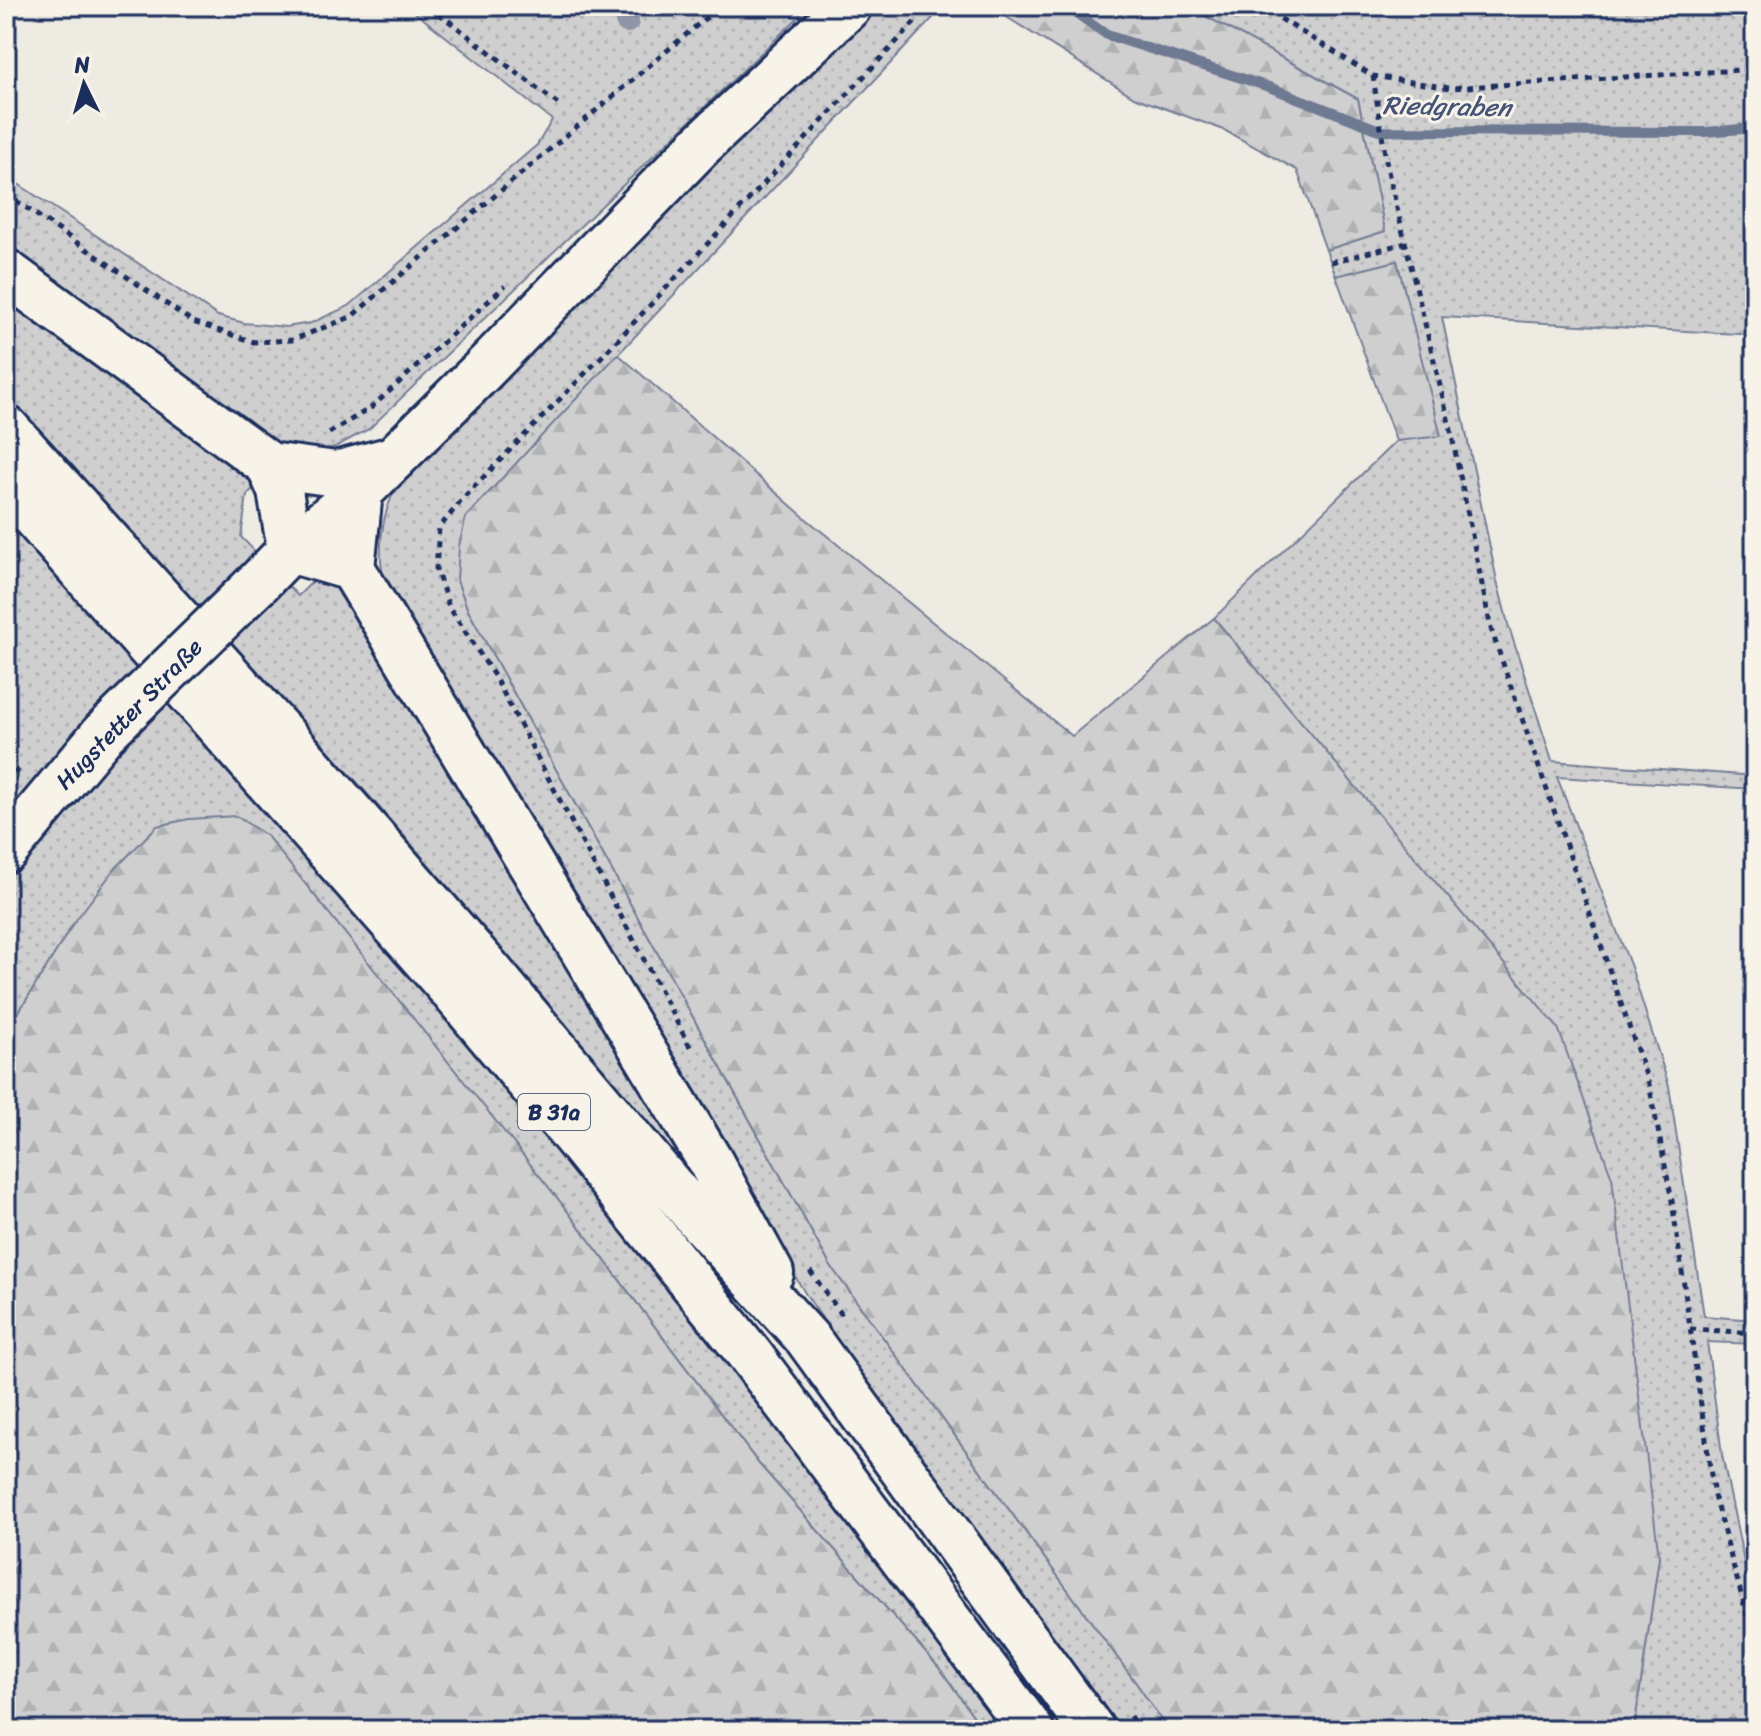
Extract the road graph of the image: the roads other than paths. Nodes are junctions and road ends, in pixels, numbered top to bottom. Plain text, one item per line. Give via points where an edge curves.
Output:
1 (849, 6) edge
2 (6, 272) edge
3 (6, 428) edge
4 (393, 459) junction
5 (282, 467) junction
6 (6, 485) edge
7 (360, 492) junction
8 (23, 515) edge
9 (274, 567) junction
10 (352, 568) junction
11 (6, 850) edge
12 (807, 1338) junction
13 (1107, 1718) edge
14 (1031, 1730) edge

1 - 4 main road, Hugstetter Straße via 701,145
2 - 5 main road
3 - 12 main road, B 31a via 283,735
4 - 5 main road via 336,474
4 - 7 main road, Hugstetter Straße
5 - 9 main road
6 - 8 main road, B 31a
7 - 9 main road, Hugstetter Straße
7 - 10 main road
8 - 14 main road, B 31a via 450,988 575,1137 750,1355
9 - 10 main road via 330,563
9 - 11 main road, Hugstetter Straße, bridge via 104,733
10 - 12 main road via 710,1161
12 - 13 main road, B 31a

